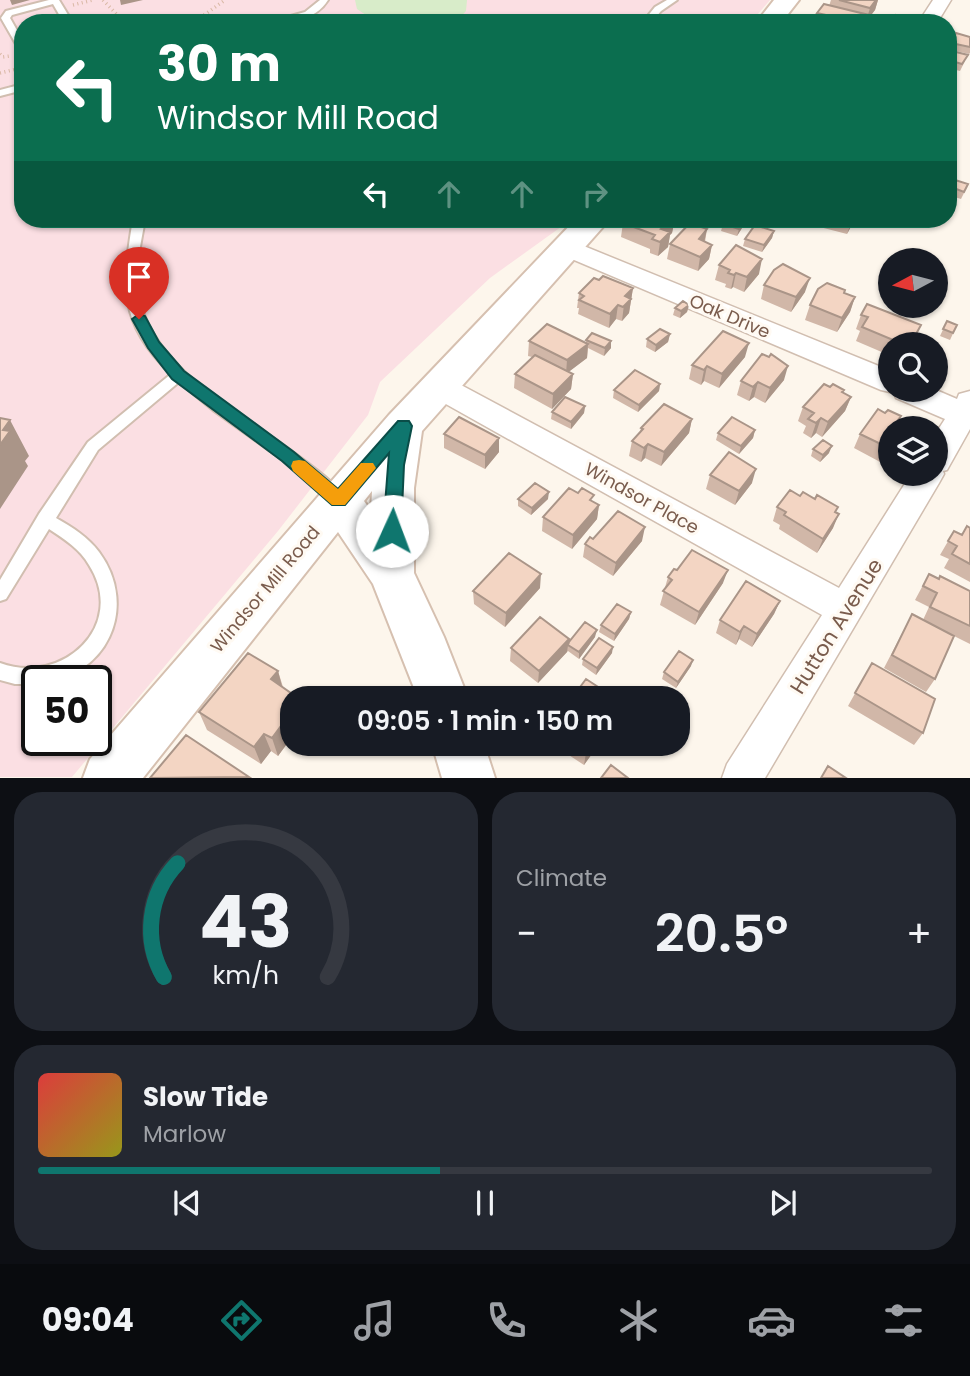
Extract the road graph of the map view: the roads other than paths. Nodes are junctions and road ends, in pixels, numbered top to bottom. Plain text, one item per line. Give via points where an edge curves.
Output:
1 (324, 0) edge
2 (673, 0) edge
3 (787, 0) edge
4 (63, 14) edge
5 (304, 14) edge
6 (654, 14) edge
7 (775, 14) edge
8 (14, 34) edge
9 (138, 228) edge
10 (586, 228) edge
11 (569, 248) junction
12 (178, 375) junction
13 (878, 378) edge
14 (438, 386) junction
15 (942, 402) edge
16 (968, 411) edge
17 (403, 426) junction
18 (948, 442) edge
19 (921, 486) edge
20 (339, 500) junction
21 (45, 519) junction
22 (391, 573) junction
23 (0, 594) edge
24 (846, 610) junction
25 (0, 671) edge
26 (438, 686) edge
27 (462, 756) edge
28 (109, 778) edge
29 (469, 778) edge
30 (742, 778) edge

1 - 5 lane
2 - 6 lane
3 - 7 main road
4 - 8 lane via 55,1 9,13 5,18
9 - 12 lane via 132,301 154,345
10 - 11 main road, Windsor Mill Road
11 - 13 street, Oak Drive
11 - 14 main road, Windsor Mill Road
12 - 20 lane
12 - 21 lane via 93,446
14 - 17 main road, Windsor Mill Road
14 - 24 street, Windsor Place
15 - 16 street
16 - 18 street
17 - 20 main road, Windsor Mill Road
17 - 22 main road via 393,488
19 - 24 street, Hutton Avenue
20 - 22 main road
20 - 28 main road, Windsor Mill Road
21 - 23 lane
21 - 25 lane via 73,536 98,563 111,609 88,656 59,673 29,677
22 - 26 main road
24 - 30 street, Hutton Avenue
27 - 29 main road

